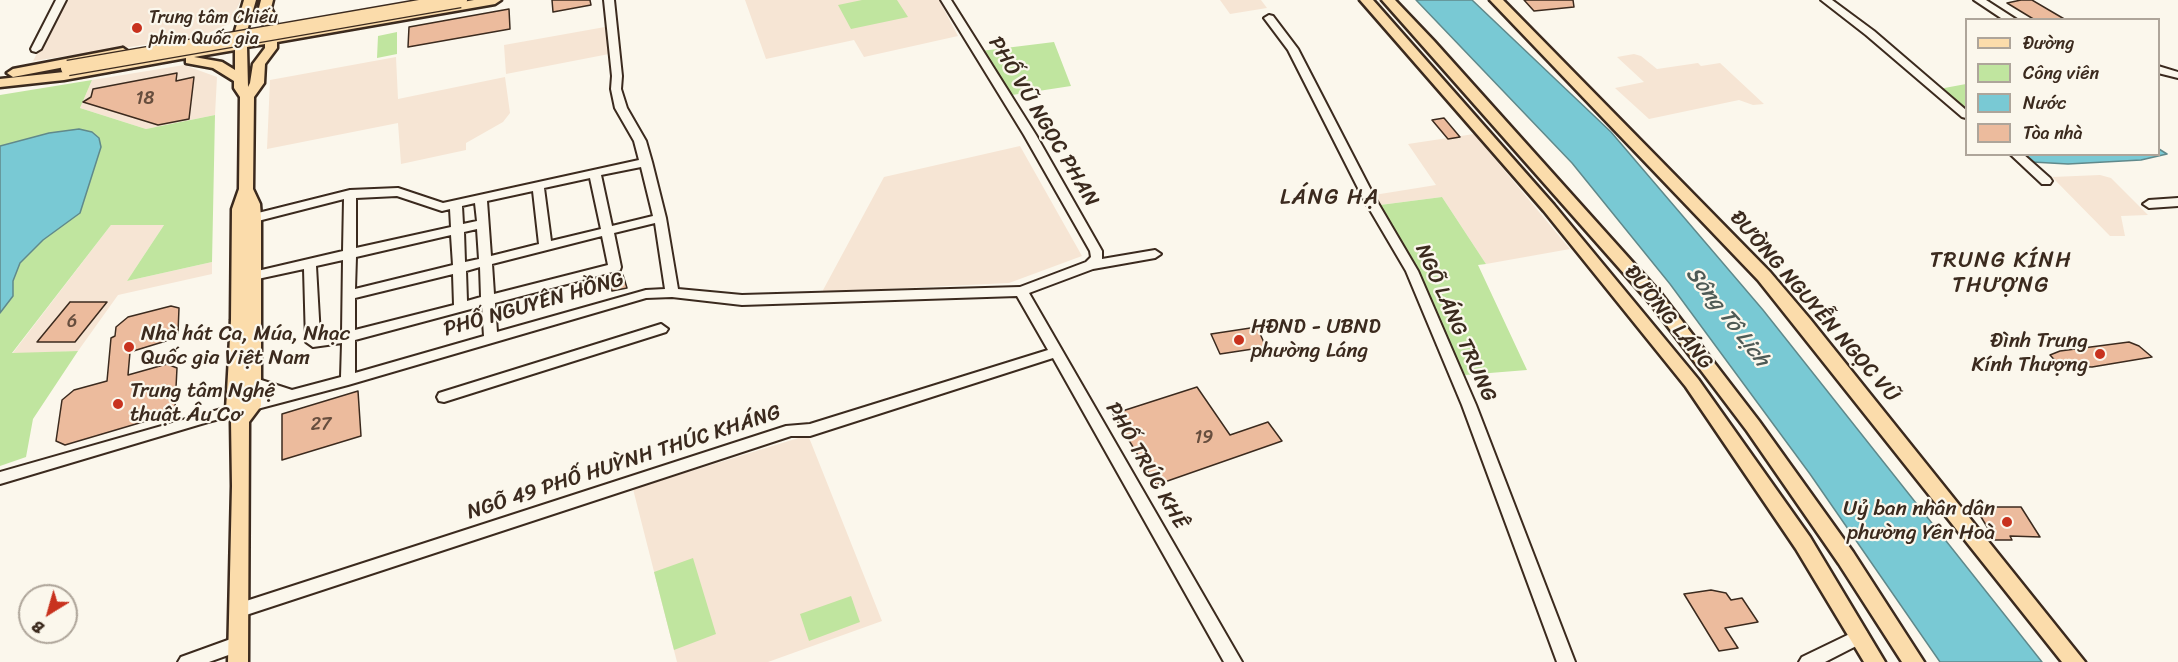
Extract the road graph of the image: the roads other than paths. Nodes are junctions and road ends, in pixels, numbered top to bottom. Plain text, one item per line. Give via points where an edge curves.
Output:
1 (61, 0) edge
2 (250, 0) edge
3 (267, 0) edge
4 (426, 0) edge
5 (460, 0) edge
6 (495, 0) edge
7 (609, 0) edge
8 (946, 0) edge
9 (1366, 0) edge
10 (1388, 0) edge
11 (1496, 0) edge
12 (1826, 0) edge
13 (1979, 0) edge
14 (1269, 18) dead end
15 (2009, 18) edge
16 (304, 20) junction
17 (270, 26) junction
18 (241, 31) junction
19 (304, 35) junction
20 (192, 40) junction
21 (271, 41) junction
22 (242, 46) junction
23 (36, 49) dead end
24 (191, 54) junction
25 (166, 58) junction
26 (2160, 70) edge
27 (2178, 75) edge
28 (2, 79) edge
29 (242, 80) junction
30 (247, 97) junction
31 (1493, 114) junction
32 (1965, 114) edge
33 (1471, 118) junction
34 (2017, 156) edge
35 (646, 162) junction
36 (596, 173) junction
37 (2046, 181) dead end
38 (538, 186) junction
39 (246, 189) junction
40 (350, 194) junction
41 (481, 198) junction
42 (2178, 202) edge
43 (456, 204) junction
44 (2149, 204) dead end
45 (254, 218) junction
46 (660, 218) junction
47 (482, 224) junction
48 (457, 230) junction
49 (607, 230) junction
50 (545, 244) junction
51 (350, 253) junction
52 (1155, 254) dead end
53 (485, 260) junction
54 (310, 263) junction
55 (1091, 265) junction
56 (458, 266) junction
57 (253, 276) junction
58 (1021, 291) junction
59 (672, 293) junction
60 (350, 295) junction
61 (487, 299) junction
62 (460, 306) junction
63 (661, 329) dead end
64 (348, 337) junction
65 (490, 339) junction
66 (1057, 352) junction
67 (348, 380) junction
68 (252, 382) junction
69 (292, 395) junction
70 (444, 397) dead end
71 (242, 412) junction
72 (0, 478) edge
73 (240, 610) junction
74 (1860, 636) junction
75 (239, 653) edge
76 (187, 662) edge
77 (1233, 662) edge
78 (1566, 662) edge
79 (1808, 662) edge
80 (1875, 662) edge
81 (1914, 662) edge
82 (2075, 662) edge

1 - 23 street
2 - 18 main road
3 - 17 main road
4 - 16 main road
5 - 28 main road, bridge
6 - 19 main road
7 - 35 street via 618,100 640,141
8 - 55 street, PHỐ VŨ NGỌC PHAN via 1096,251
9 - 33 main road, ĐƯỜNG LÁNG
10 - 31 main road, ĐƯỜNG LÁNG
11 - 82 main road, ĐƯỜNG NGUYỄN NGỌC VŨ via 1764,276
12 - 32 street
13 - 15 street
14 - 78 street, NGÕ LÁNG TRUNG via 1293,49 1371,202 1412,271 1469,405
16 - 17 main road
16 - 19 main road
17 - 18 main road
17 - 21 main road
18 - 20 main road
18 - 22 main road
19 - 21 main road
20 - 24 main road
20 - 28 main road
21 - 22 main road
21 - 30 main road via 271,48 259,64 257,83
22 - 24 main road
22 - 29 main road
24 - 25 main road
25 - 28 main road via 64,76
25 - 29 main road via 211,63
26 - 27 street
29 - 30 main road via 241,88
30 - 39 main road
31 - 33 main road
31 - 81 main road, ĐƯỜNG LÁNG via 1697,351 1846,558
33 - 74 main road, ĐƯỜNG LÁNG via 1692,383 1803,543
34 - 37 street
35 - 36 street
35 - 46 street
36 - 38 street
36 - 49 street
38 - 41 street
38 - 50 street
39 - 45 main road
39 - 71 main road via 239,209
40 - 43 street via 398,192 442,207
40 - 45 street
40 - 51 street
41 - 43 street
41 - 47 street
42 - 44 street
43 - 48 street
45 - 57 main road
46 - 49 street
46 - 59 street
47 - 48 street
47 - 53 street
48 - 51 street
48 - 56 street
49 - 50 street
49 - 61 street via 615,267
50 - 53 street
51 - 54 street
51 - 60 street
52 - 55 street, PHỐ NGUYÊN HỒNG
53 - 56 street
53 - 61 street
54 - 57 street
54 - 64 street via 313,342
55 - 58 street, PHỐ NGUYÊN HỒNG
56 - 60 street
56 - 62 street
57 - 68 main road
58 - 59 street, PHỐ NGUYÊN HỒNG via 742,300
58 - 66 street, PHỐ TRÚC KHÊ
59 - 65 street, PHỐ NGUYÊN HỒNG via 646,294
60 - 64 street
61 - 62 street
61 - 65 street
62 - 64 street
63 - 70 street
64 - 67 street
65 - 67 street, PHỐ NGUYÊN HỒNG
66 - 73 street, NGÕ 49 PHỐ HUỲNH THÚC KHÁNG via 810,430 791,430
66 - 77 street, PHỐ TRÚC KHÊ
67 - 69 street, PHỐ NGUYÊN HỒNG
68 - 69 street
68 - 71 main road
69 - 71 street, PHỐ NGUYÊN HỒNG
71 - 72 street, PHỐ NGUYÊN HỒNG
71 - 73 main road
73 - 75 main road
74 - 79 street
74 - 80 main road, ĐƯỜNG LÁNG
75 - 76 street

